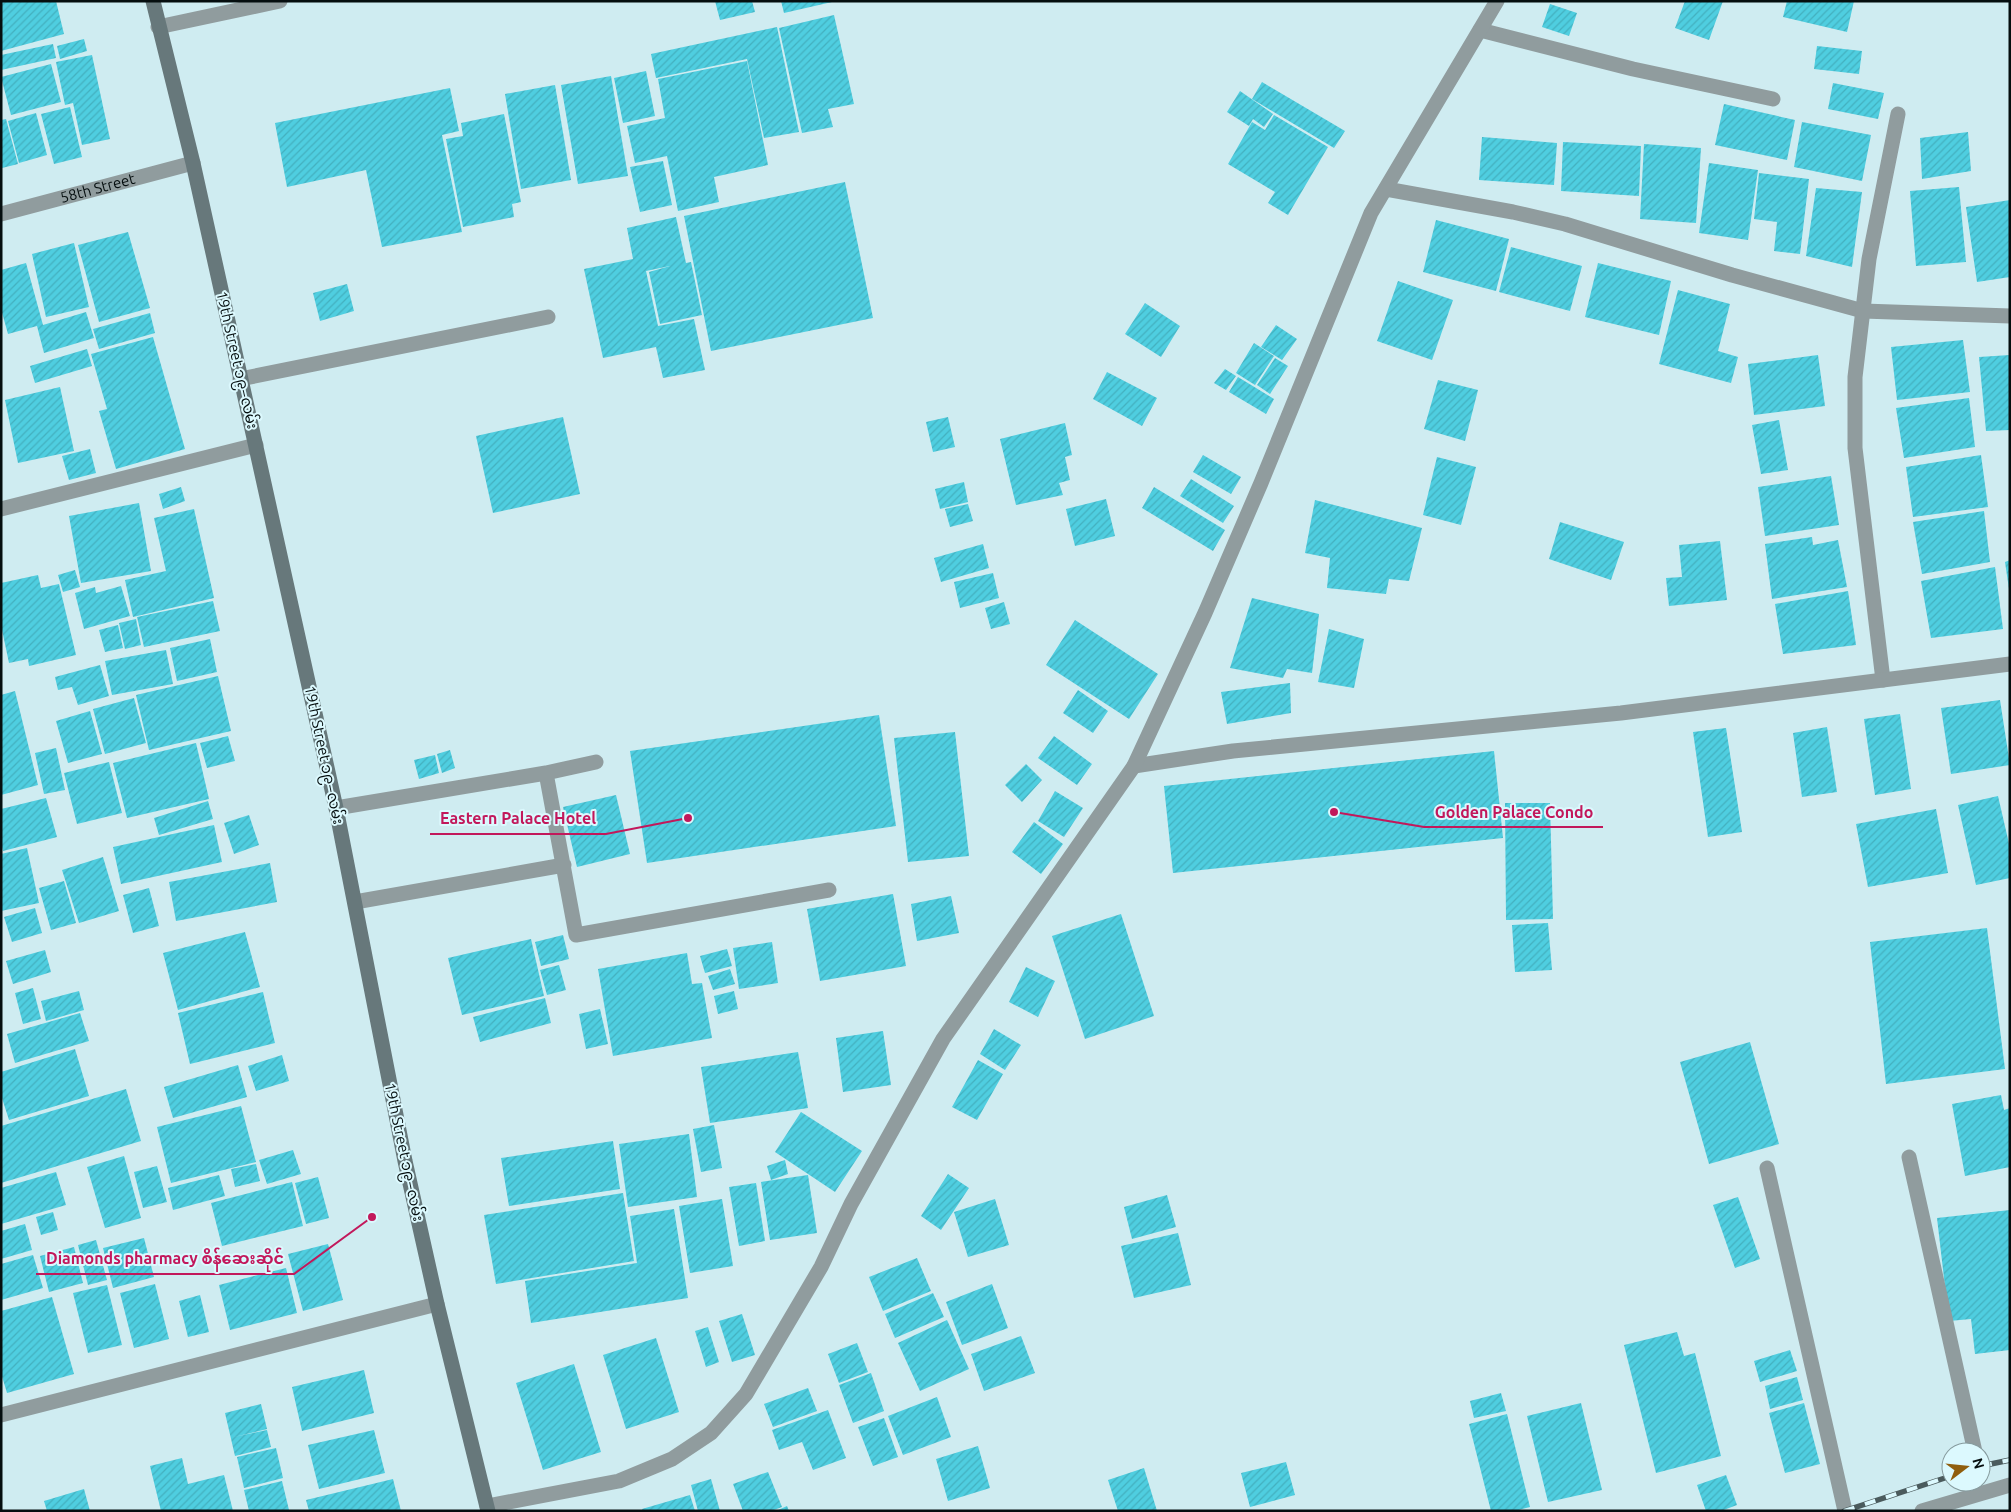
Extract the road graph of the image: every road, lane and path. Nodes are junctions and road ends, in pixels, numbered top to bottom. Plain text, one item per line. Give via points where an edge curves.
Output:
1 (153, 1) edge
2 (280, 1) edge
3 (1497, 1) edge
4 (158, 27) junction
5 (1480, 30) junction
6 (1773, 99) dead end
7 (1898, 114) dead end
8 (194, 162) junction
9 (1386, 188) junction
10 (1, 214) edge
11 (1863, 310) junction
12 (548, 316) dead end
13 (2010, 316) edge
14 (240, 379) junction
15 (256, 446) junction
16 (1, 509) edge
17 (2010, 664) edge
18 (1883, 680) junction
19 (596, 762) dead end
20 (1134, 766) junction
21 (546, 773) junction
22 (336, 808) junction
23 (564, 865) junction
24 (829, 890) dead end
25 (355, 902) junction
26 (1910, 1157) dead end
27 (1767, 1168) dead end
28 (437, 1304) junction
29 (1, 1415) edge
30 (1973, 1442) edge
31 (2010, 1485) edge
32 (1991, 1486) edge
33 (1968, 1492) edge
34 (488, 1509) edge
35 (1845, 1511) edge
36 (1922, 1511) edge

1 - 4 street, 19th Street ၁၉−လမ်း
2 - 4 street
3 - 5 street
4 - 8 street, 19th Street ၁၉−လမ်း
5 - 6 street via 1633,69
5 - 9 street
7 - 11 street via 1869,259
8 - 10 street, 58th Street
8 - 14 street, 19th Street ၁၉−လမ်း
9 - 11 street via 1565,224 1732,275
9 - 20 street via 1371,213 1209,604
11 - 13 street
11 - 18 street via 1855,377 1855,448
12 - 14 street
14 - 15 street, 19th Street ၁၉−လမ်း
15 - 16 street
15 - 22 street, 19th Street ၁၉−လမ်း
17 - 18 street
18 - 20 street via 1621,713 1233,751
19 - 21 street
20 - 34 street via 943,1039 851,1204 821,1267 740,1400 712,1432 654,1467 619,1481
21 - 22 street
21 - 23 street
22 - 25 street, 19th Street ၁၉−လမ်း
23 - 24 street via 576,935
23 - 25 street
25 - 28 street, 19th Street ၁၉−လမ်း via 405,1161
26 - 30 street
27 - 35 street
28 - 29 street
28 - 34 street, 19th Street ၁၉−လမ်း
31 - 32 street
33 - 36 street

